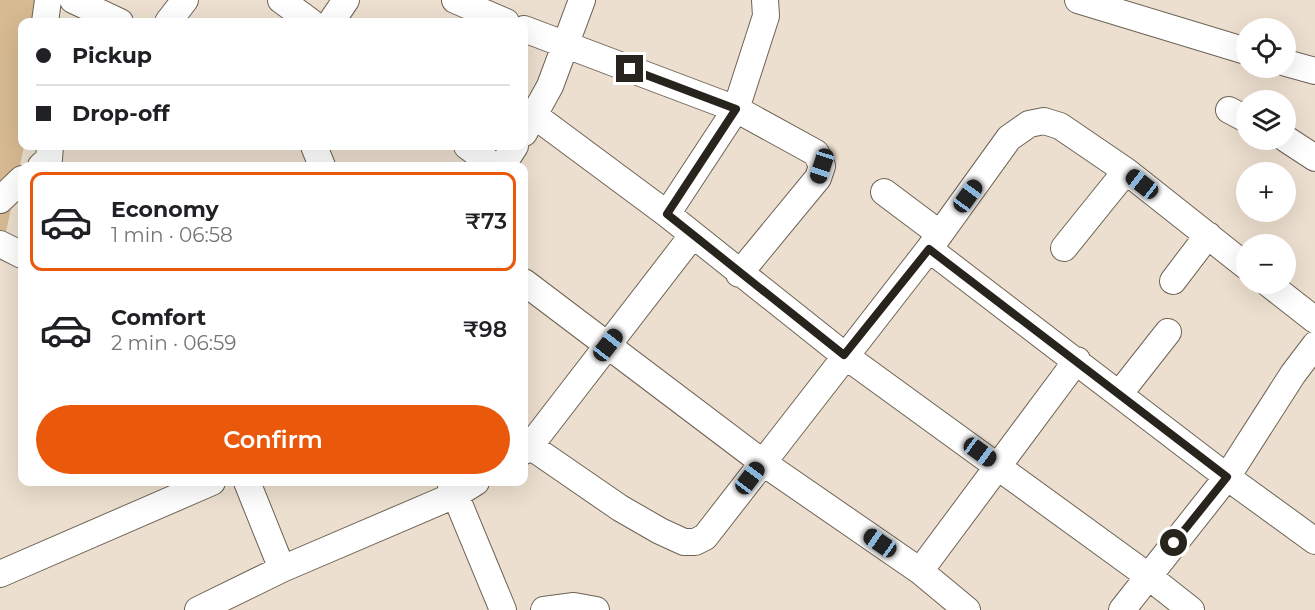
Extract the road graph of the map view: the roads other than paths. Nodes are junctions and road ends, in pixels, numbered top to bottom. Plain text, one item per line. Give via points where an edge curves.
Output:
1 (48, 0) edge
2 (73, 0) edge
3 (185, 0) edge
4 (281, 0) edge
5 (346, 0) edge
6 (455, 0) edge
7 (582, 0) edge
8 (765, 0) edge
9 (1078, 0) edge
10 (46, 18) edge
11 (111, 18) edge
12 (171, 18) edge
13 (305, 18) edge
14 (334, 18) edge
15 (497, 18) edge
16 (528, 31) edge
17 (566, 46) junction
18 (1236, 48) edge
19 (1296, 66) edge
20 (1315, 71) edge
21 (736, 109) junction
22 (529, 124) edge
23 (1296, 146) edge
24 (472, 150) edge
25 (1315, 158) edge
26 (489, 162) edge
27 (1126, 171) junction
28 (18, 183) edge
29 (884, 192) dead end
30 (0, 200) edge
31 (667, 214) junction
32 (1208, 235) junction
33 (692, 236) junction
34 (934, 241) junction
35 (0, 244) edge
36 (1064, 248) dead end
37 (18, 253) edge
38 (1236, 258) edge
39 (739, 274) junction
40 (1173, 281) dead end
41 (528, 285) edge
42 (1282, 294) edge
43 (1315, 320) edge
44 (1168, 332) dead end
45 (608, 345) junction
46 (1315, 345) edge
47 (844, 355) junction
48 (1077, 360) junction
49 (1120, 393) junction
50 (528, 447) edge
51 (528, 449) edge
52 (762, 462) junction
53 (999, 466) junction
54 (1227, 477) junction
55 (203, 486) edge
56 (249, 486) edge
57 (453, 488) edge
58 (1315, 542) edge
59 (282, 569) junction
60 (920, 571) junction
61 (0, 574) edge
62 (1148, 576) junction
63 (198, 610) edge
64 (504, 610) edge
65 (544, 610) edge
66 (596, 610) edge
67 (967, 610) edge
68 (1122, 610) edge
69 (1191, 610) edge

1 - 10 street
2 - 11 street
3 - 12 street
4 - 13 street
5 - 14 street
6 - 15 street
7 - 17 street
8 - 21 street via 766,16
9 - 18 street
16 - 17 street
17 - 21 street
17 - 22 street
19 - 20 street
21 - 31 street
21 - 39 street via 816,153 822,166 818,178
22 - 31 street
23 - 25 street
24 - 26 street
27 - 32 street
27 - 34 street via 1060,126 1044,121 1029,124 1009,138
27 - 36 street
28 - 30 street
29 - 34 street
31 - 33 street
32 - 38 street
32 - 40 street
33 - 39 street
33 - 45 street
34 - 47 street
34 - 48 street
35 - 37 street
39 - 47 street
41 - 45 street
42 - 43 street
44 - 49 street
45 - 50 street
45 - 52 street
46 - 54 street
47 - 52 street
47 - 53 street
48 - 49 street
48 - 53 street
49 - 54 street
51 - 52 street via 620,508 684,542 705,537
52 - 60 street
53 - 60 street
53 - 62 street
54 - 58 street
54 - 62 street
55 - 61 street
56 - 59 street
57 - 59 street
57 - 64 street
59 - 63 street
60 - 67 street
62 - 68 street
62 - 69 street
65 - 66 street via 574,606

